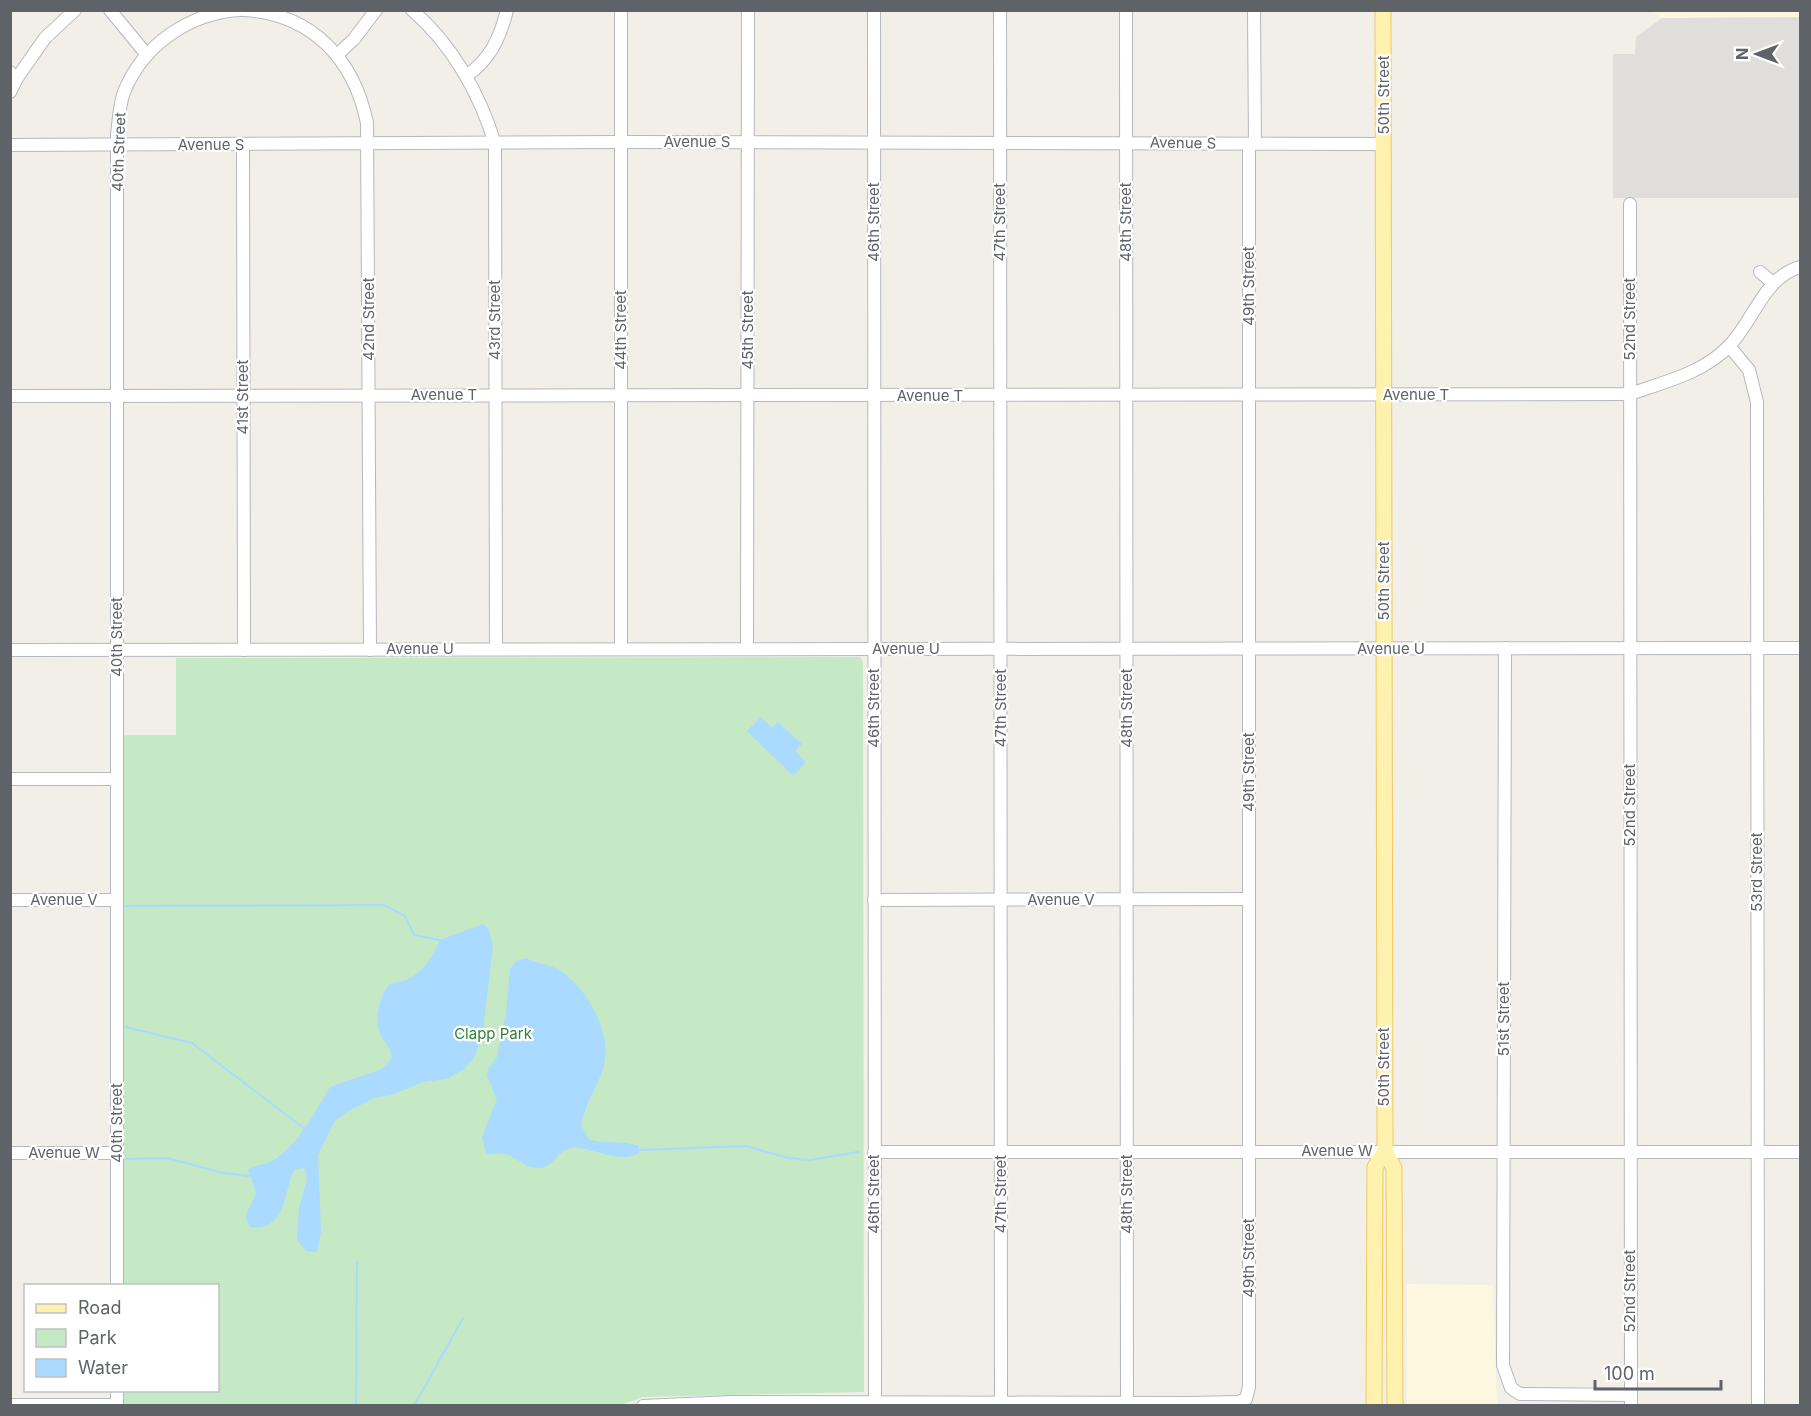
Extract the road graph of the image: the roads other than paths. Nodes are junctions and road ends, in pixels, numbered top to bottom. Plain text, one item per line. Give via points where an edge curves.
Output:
1 (75, 10) edge
2 (110, 10) edge
3 (242, 10) edge
4 (376, 10) edge
5 (412, 10) edge
6 (507, 10) edge
7 (621, 10) edge
8 (748, 10) edge
9 (874, 10) edge
10 (1000, 10) edge
11 (1126, 10) edge
12 (1254, 10) edge
13 (1383, 10) edge
14 (147, 55) junction
15 (337, 55) junction
16 (14, 75) edge
17 (466, 76) junction
18 (10, 92) edge
19 (621, 142) junction
20 (748, 142) junction
21 (874, 143) junction
22 (1000, 143) junction
23 (1126, 143) junction
24 (495, 144) junction
25 (1252, 144) junction
26 (1384, 144) junction
27 (10, 145) edge
28 (117, 145) junction
29 (243, 145) junction
30 (369, 145) junction
31 (1630, 204) dead end
32 (1800, 267) edge
33 (1760, 272) dead end
34 (1773, 283) junction
35 (1729, 346) junction
36 (1630, 394) junction
37 (117, 395) junction
38 (243, 395) junction
39 (369, 395) junction
40 (495, 395) junction
41 (1126, 395) junction
42 (1249, 395) junction
43 (1384, 395) junction
44 (10, 396) edge
45 (621, 396) junction
46 (747, 396) junction
47 (874, 396) junction
48 (1000, 396) junction
49 (1505, 648) junction
50 (1630, 648) junction
51 (1757, 648) junction
52 (1800, 648) edge
53 (496, 649) junction
54 (621, 649) junction
55 (747, 649) junction
56 (874, 649) junction
57 (1000, 649) junction
58 (1126, 649) junction
59 (1249, 649) junction
60 (1384, 649) junction
61 (10, 650) edge
62 (117, 650) junction
63 (244, 650) junction
64 (370, 650) junction
65 (10, 779) edge
66 (117, 779) junction
67 (1249, 899) junction
68 (10, 900) edge
69 (117, 900) junction
70 (874, 900) junction
71 (1001, 900) junction
72 (1127, 900) junction
73 (1249, 1150) junction
74 (1127, 1151) junction
75 (1384, 1151) junction
76 (874, 1152) junction
77 (1001, 1152) junction
78 (1503, 1152) junction
79 (1631, 1152) junction
80 (1758, 1152) junction
81 (1800, 1152) edge
82 (10, 1153) edge
83 (117, 1153) junction
84 (117, 1284) edge
85 (1630, 1400) edge
86 (731, 1404) edge
87 (875, 1404) edge
88 (1001, 1404) edge
89 (1127, 1404) edge
90 (10, 1405) edge
91 (117, 1405) edge
92 (643, 1406) edge
93 (1374, 1406) edge
94 (1395, 1406) edge
95 (1758, 1406) edge

1 - 16 street
2 - 14 street
3 - 14 street, 40th Street via 198,18 178,28
3 - 15 street, 42nd Street via 288,19
4 - 15 street
5 - 17 street, 43rd Street
6 - 17 street via 488,57
7 - 19 street, 44th Street
8 - 20 street, 45th Street
9 - 21 street, 46th Street
10 - 22 street, 47th Street
11 - 23 street, 48th Street
12 - 25 street, 49th Street
13 - 26 main road, 50th Street
14 - 28 street, 40th Street via 123,94
15 - 30 street, 42nd Street via 355,81 363,102
16 - 18 street
17 - 24 street, 43rd Street
19 - 20 street, Avenue S
19 - 24 street, Avenue S
19 - 45 street, 44th Street
20 - 21 street, Avenue S
20 - 46 street, 45th Street
21 - 22 street, Avenue S
21 - 47 street, 46th Street
22 - 23 street, Avenue S
22 - 48 street, 47th Street
23 - 25 street, Avenue S
23 - 41 street, 48th Street
24 - 30 street, Avenue S
24 - 40 street, 43rd Street
25 - 26 street, Avenue S
25 - 42 street, 49th Street
26 - 43 main road, 50th Street
27 - 28 street, Avenue S
28 - 29 street, Avenue S
28 - 37 street, 40th Street
29 - 30 street, Avenue S
29 - 38 street, 41st Street
30 - 39 street, 42nd Street
31 - 36 street, 52nd Street
32 - 34 street, Avenue T
33 - 34 street
34 - 35 street, Avenue T
35 - 36 street, Avenue T via 1690,373
35 - 51 street, 53rd Street via 1749,370 1757,402
36 - 43 street, Avenue T
36 - 50 street, 52nd Street
37 - 38 street, Avenue T
37 - 44 street, Avenue T
37 - 62 street, 40th Street
38 - 39 street, Avenue T
38 - 63 street, 41st Street
39 - 40 street, Avenue T
39 - 64 street, 42nd Street
40 - 45 street, Avenue T
40 - 53 street, 43rd Street
41 - 42 street, Avenue T
41 - 48 street, Avenue T
41 - 58 street, 48th Street
42 - 43 street, Avenue T
42 - 59 street, 49th Street
43 - 60 main road, 50th Street
45 - 46 street, Avenue T
45 - 54 street, 44th Street
46 - 47 street, Avenue T
46 - 55 street, 45th Street
47 - 48 street, Avenue T
47 - 56 street, 46th Street
48 - 57 street, 47th Street
49 - 50 street, Avenue U
49 - 60 street, Avenue U
49 - 78 street, 51st Street
50 - 51 street, Avenue U
50 - 79 street, 52nd Street
51 - 52 street, Avenue U
51 - 80 street, 53rd Street
53 - 54 street, Avenue U
53 - 64 street, Avenue U
54 - 55 street, Avenue U
55 - 56 street, Avenue U
56 - 57 street, Avenue U
56 - 70 street, 46th Street
57 - 58 street, Avenue U
57 - 71 street, 47th Street
58 - 59 street, Avenue U
58 - 72 street, 48th Street
59 - 60 street, Avenue U
59 - 67 street, 49th Street
60 - 75 main road, 50th Street
61 - 62 street, Avenue U
62 - 63 street, Avenue U
62 - 66 street, 40th Street
63 - 64 street, Avenue U
65 - 66 street
66 - 69 street, 40th Street
67 - 72 street, Avenue V
67 - 73 street, 49th Street
68 - 69 street, Avenue V
69 - 83 street, 40th Street
70 - 71 street, Avenue V
70 - 76 street, 46th Street
71 - 72 street, Avenue V
71 - 77 street, 47th Street
72 - 74 street, 48th Street
73 - 74 street, Avenue W
73 - 75 street, Avenue W
73 - 89 street, 49th Street via 1246,1399
74 - 77 street, Avenue W
74 - 89 street, 48th Street
75 - 78 street, Avenue W
75 - 93 main road, 50th Street via 1375,1167
75 - 94 main road, 50th Street via 1394,1168
76 - 77 street, Avenue W
76 - 87 street, 46th Street
77 - 88 street, 47th Street
78 - 79 street, Avenue W
78 - 85 street, 51st Street via 1503,1365 1511,1388 1520,1394
79 - 80 street, Avenue W
79 - 85 street, 52nd Street
80 - 81 street, Avenue W
80 - 95 street, 53rd Street
82 - 83 street, Avenue W
83 - 84 street, 40th Street
86 - 87 street
86 - 92 street
87 - 88 street
88 - 89 street
90 - 91 street

